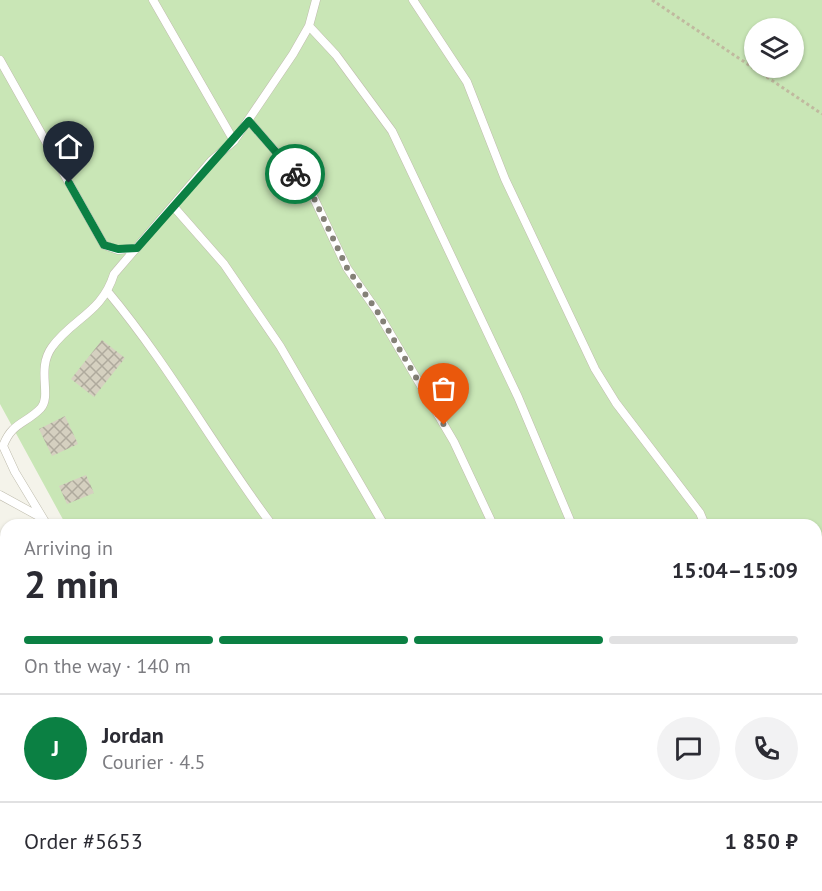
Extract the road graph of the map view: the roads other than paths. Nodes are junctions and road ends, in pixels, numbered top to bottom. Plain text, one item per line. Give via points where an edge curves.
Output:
1 (153, 0) edge
2 (316, 0) edge
3 (413, 0) edge
4 (309, 26) junction
5 (0, 60) edge
6 (249, 121) junction
7 (234, 141) junction
8 (173, 206) junction
9 (137, 248) junction
10 (108, 292) junction
11 (0, 495) edge
12 (41, 519) edge
13 (44, 519) edge
14 (267, 519) edge
15 (381, 519) edge
16 (490, 519) edge
17 (569, 519) edge
18 (702, 519) edge

1 - 7 lane
2 - 4 lane
3 - 18 lane via 467,82 505,179 595,369
4 - 6 lane
4 - 17 lane via 336,55 392,131 518,397
5 - 9 lane via 104,245
6 - 7 lane
6 - 16 lane via 311,192 347,268 454,442
7 - 8 lane
8 - 9 lane
8 - 15 lane via 224,264 280,346
9 - 10 lane via 114,274
10 - 13 lane via 53,346 42,374 46,397 41,407 8,431 3,446
10 - 14 lane via 142,332
11 - 12 lane

